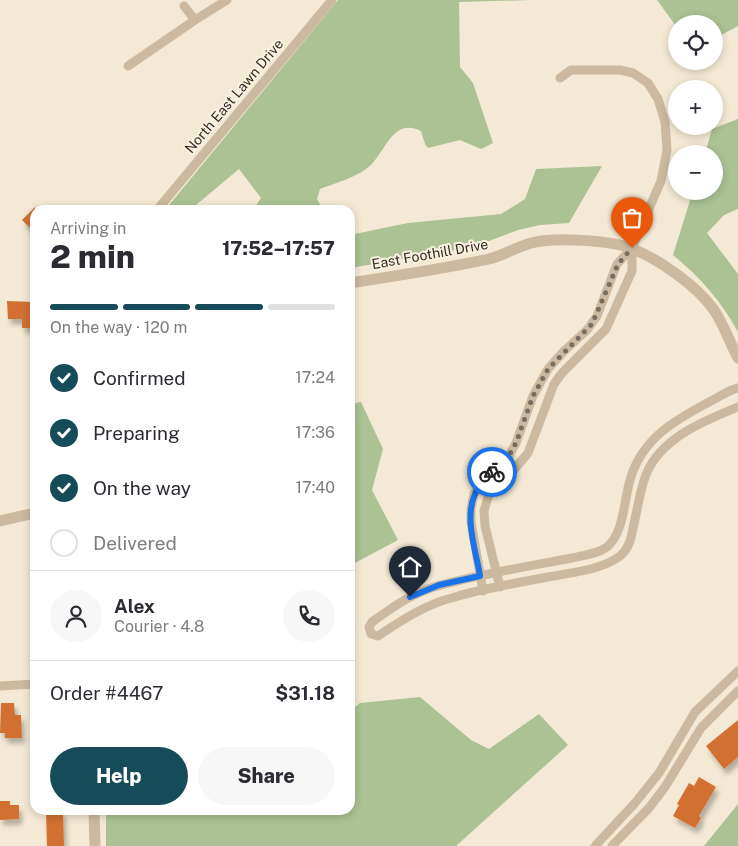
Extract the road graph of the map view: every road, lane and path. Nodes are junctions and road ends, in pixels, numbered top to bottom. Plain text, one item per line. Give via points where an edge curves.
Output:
1 (227, 0) edge
2 (332, 0) edge
3 (184, 6) dead end
4 (195, 20) junction
5 (128, 66) dead end
6 (560, 78) dead end
7 (161, 205) edge
8 (632, 248) junction
9 (355, 283) edge
10 (738, 358) edge
11 (738, 388) edge
12 (738, 407) edge
13 (30, 515) edge
14 (0, 521) edge
15 (496, 572) junction
16 (480, 576) junction
17 (500, 587) junction
18 (483, 590) junction
19 (738, 671) edge
20 (30, 684) edge
21 (0, 686) edge
22 (738, 691) edge
23 (680, 736) junction
24 (692, 744) junction
25 (94, 815) edge
26 (95, 846) edge
27 (595, 846) edge
28 (612, 846) edge

1 - 4 street
2 - 7 street, North East Lawn Drive
3 - 4 street
4 - 5 street
6 - 8 street via 571,70 633,73 648,83 658,99 665,122 667,150 661,181
8 - 9 street, East Foothill Drive via 572,239 532,243 488,259
8 - 10 street via 676,274 702,296 714,311
8 - 15 street via 632,271 606,329 554,384 528,453 488,497 484,511 485,526
8 - 16 street via 618,264 592,324 548,369 508,457 474,494 471,522
11 - 15 street via 662,429 654,438 635,466 622,518 606,548
12 - 17 street via 679,436 653,463 640,495 631,540 620,556 579,572
13 - 14 street
15 - 16 street
15 - 17 street
16 - 18 street
16 - 18 street via 439,585 410,597 372,622 369,631 378,636 434,603
17 - 18 street
19 - 23 street via 695,712
20 - 21 street
22 - 24 street via 713,714
23 - 24 street
23 - 27 street via 659,774
24 - 28 street via 649,808
25 - 26 street

